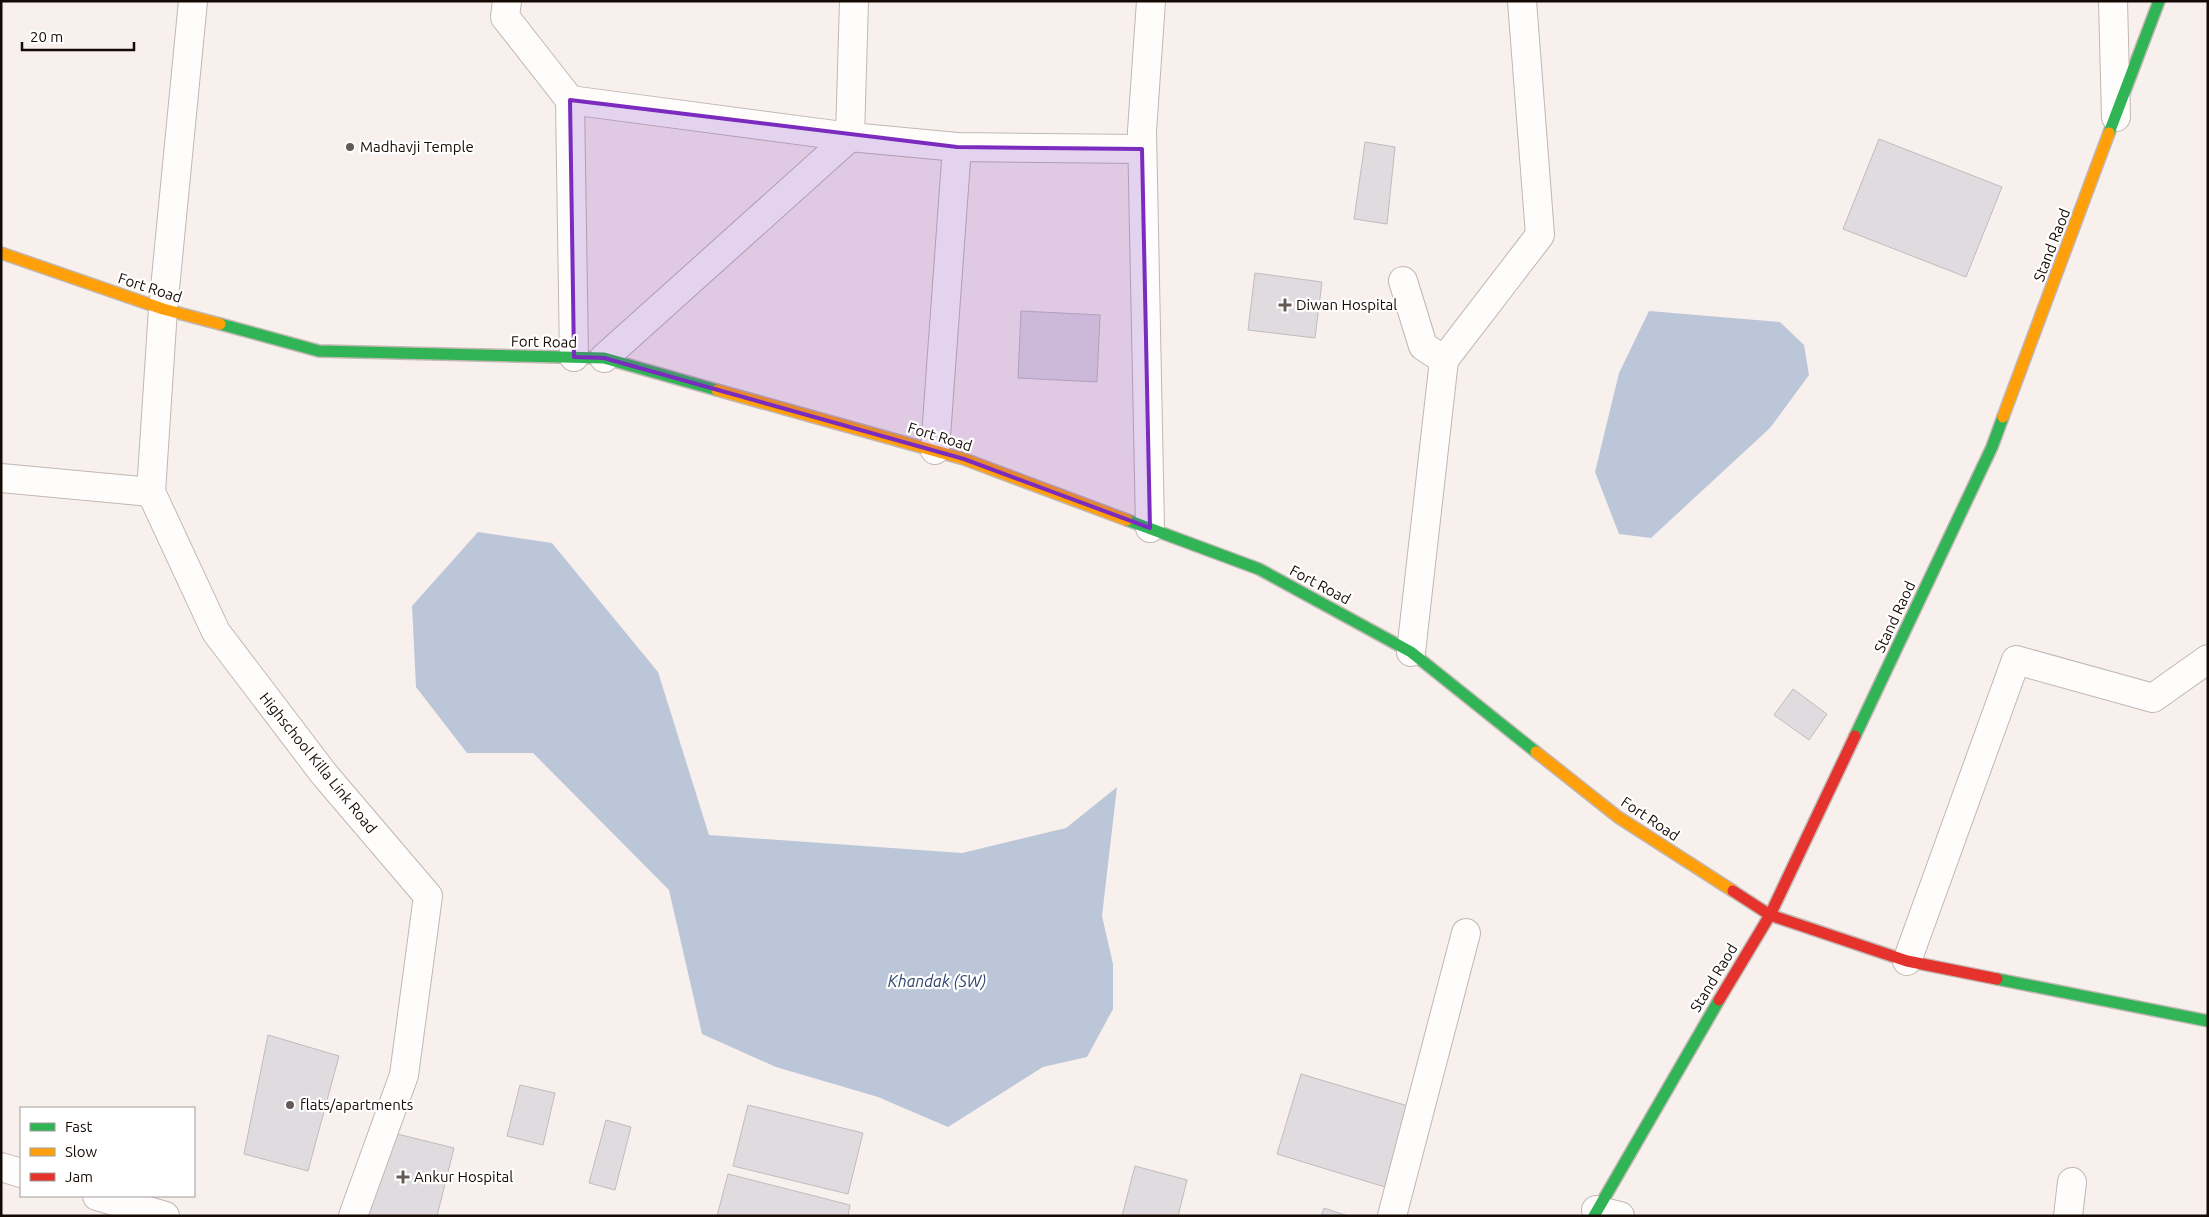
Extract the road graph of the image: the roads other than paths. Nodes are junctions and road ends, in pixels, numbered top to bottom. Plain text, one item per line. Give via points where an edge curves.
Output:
1 (194, 1) edge
2 (507, 1) edge
3 (854, 1) edge
4 (1151, 1) edge
5 (2113, 1) edge
6 (2160, 1) edge
7 (1515, 3) edge
8 (570, 100) junction
9 (2116, 117) junction
10 (850, 137) junction
11 (957, 148) junction
12 (1142, 149) junction
13 (1, 253) edge
14 (1403, 280) dead end
15 (163, 309) junction
16 (574, 357) junction
17 (604, 358) junction
18 (1444, 360) junction
19 (935, 450) junction
20 (1, 478) edge
21 (151, 492) junction
22 (1150, 528) junction
23 (1411, 652) junction
24 (2208, 659) edge
25 (1770, 915) junction
26 (1466, 933) dead end
27 (1907, 961) junction
28 (2208, 1021) edge
29 (1, 1167) edge
30 (20, 1173) edge
31 (2072, 1182) dead end
32 (101, 1197) edge
33 (1603, 1214) edge
34 (164, 1216) edge
35 (353, 1216) edge
36 (1392, 1216) edge
37 (2068, 1216) edge

1 - 15 street, Highschool Killa Link Road
2 - 8 street via 505,17
3 - 10 street
4 - 12 street
5 - 9 street
6 - 9 street, Stand Raod
7 - 18 street via 1540,235
8 - 10 street
8 - 16 street
9 - 25 street, Stand Raod via 1992,446
10 - 11 street
10 - 17 street
11 - 12 street
11 - 19 street
12 - 22 street
13 - 15 street, Fort Road
14 - 18 street via 1423,346
15 - 16 street, Fort Road via 319,351
15 - 21 street, Highschool Killa Link Road
16 - 17 street, Fort Road
17 - 19 street, Fort Road
18 - 23 street
19 - 22 street, Fort Road
20 - 21 street
21 - 35 street, Highschool Killa Link Road via 216,632 324,774 428,896 404,1075
22 - 23 street, Fort Road via 1258,569
23 - 25 street, Fort Road via 1618,817
24 - 27 street via 2153,698 2016,660
25 - 27 street, Fort Road
25 - 33 street, Stand Raod via 1726,986
26 - 36 street
27 - 28 street, Fort Road
29 - 30 street
31 - 37 street
32 - 34 street

